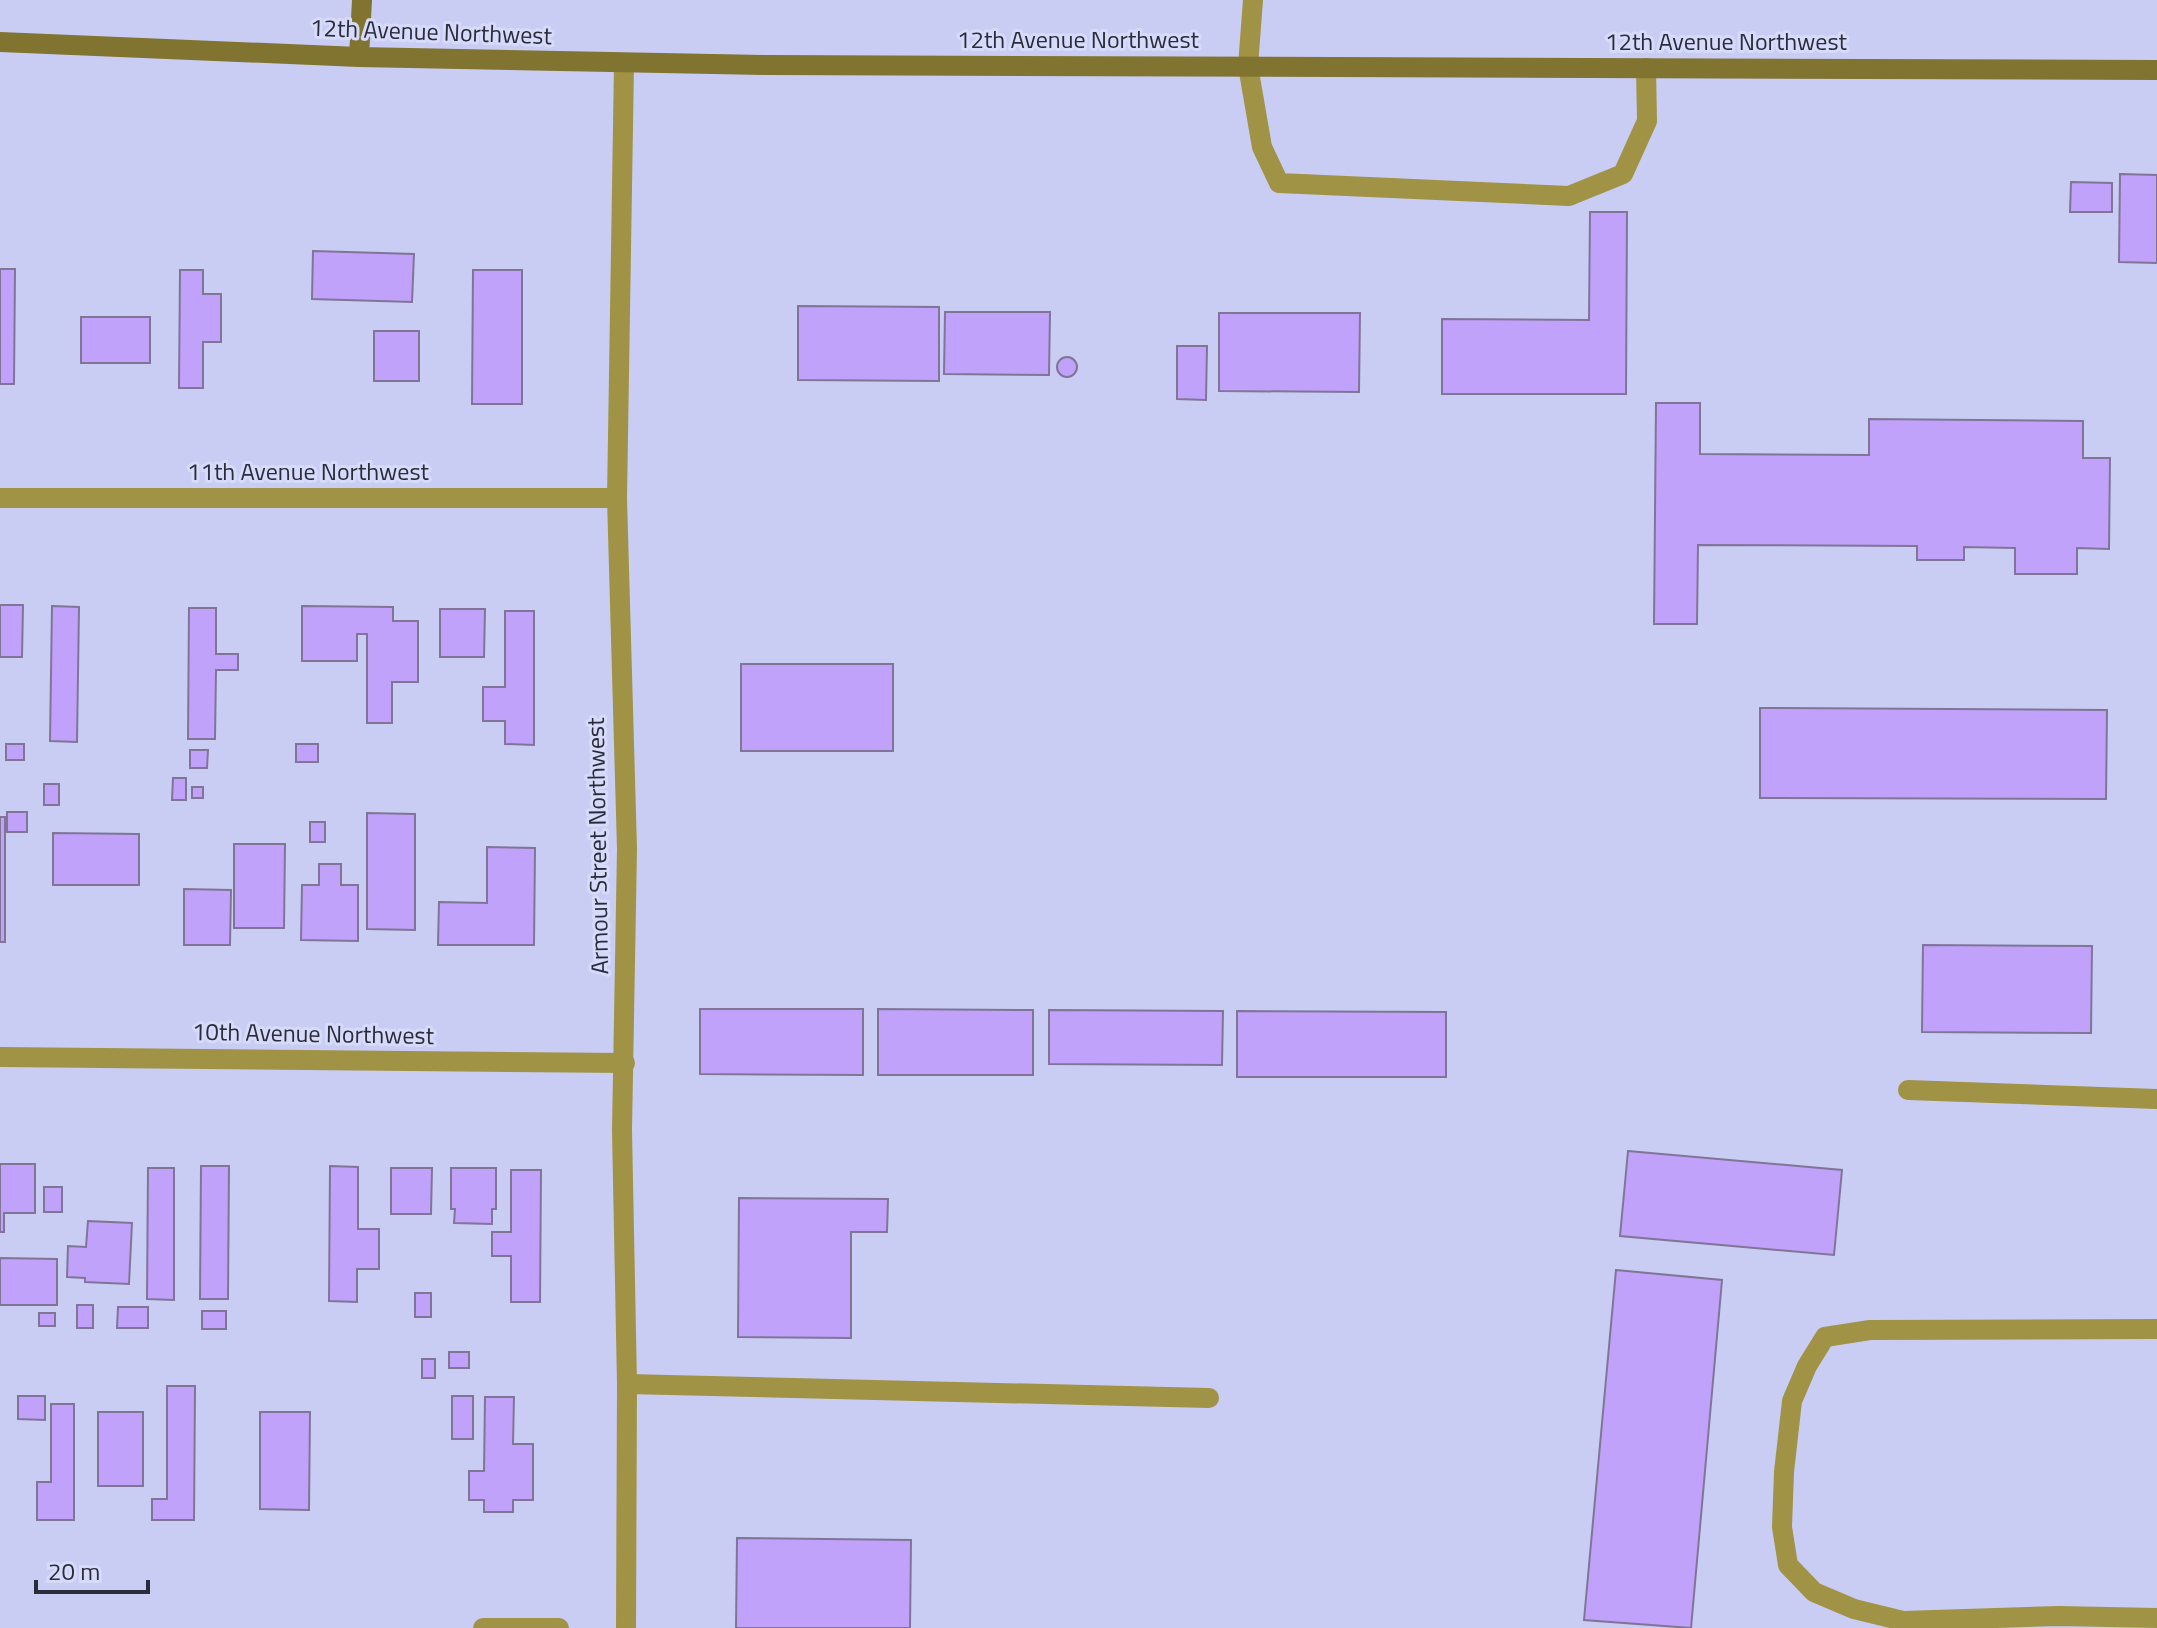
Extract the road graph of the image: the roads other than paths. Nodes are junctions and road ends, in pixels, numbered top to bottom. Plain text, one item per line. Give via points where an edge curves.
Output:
1 (362, 0) edge
2 (1253, 0) edge
3 (0, 42) edge
4 (359, 57) junction
5 (624, 64) junction
6 (1248, 66) junction
7 (1646, 68) junction
8 (2157, 70) edge
9 (0, 498) edge
10 (617, 498) junction
11 (0, 1057) edge
12 (625, 1063) junction
13 (1908, 1090) dead end
14 (2157, 1099) edge
15 (2157, 1329) edge
16 (627, 1384) junction
17 (1209, 1398) dead end
18 (2157, 1618) edge
19 (483, 1628) edge
20 (559, 1628) edge
21 (626, 1628) edge

1 - 4 main road
2 - 6 street
3 - 4 main road, 12th Avenue Northwest
4 - 5 main road, 12th Avenue Northwest
5 - 6 main road, 12th Avenue Northwest
5 - 10 street, Armour Street Northwest
6 - 7 main road, 12th Avenue Northwest
6 - 7 street via 1262,147 1279,183 1569,196 1623,174 1647,121
7 - 8 main road, 12th Avenue Northwest
9 - 10 street, 11th Avenue Northwest
10 - 12 street, Armour Street Northwest via 627,849
11 - 12 street, 10th Avenue Northwest
12 - 16 street, Armour Street Northwest
13 - 14 street
15 - 18 street via 1870,1330 1825,1337 1792,1401 1782,1527 1788,1565 1814,1592 1903,1621
16 - 17 street
16 - 21 street, Armour Street Northwest
19 - 20 street

